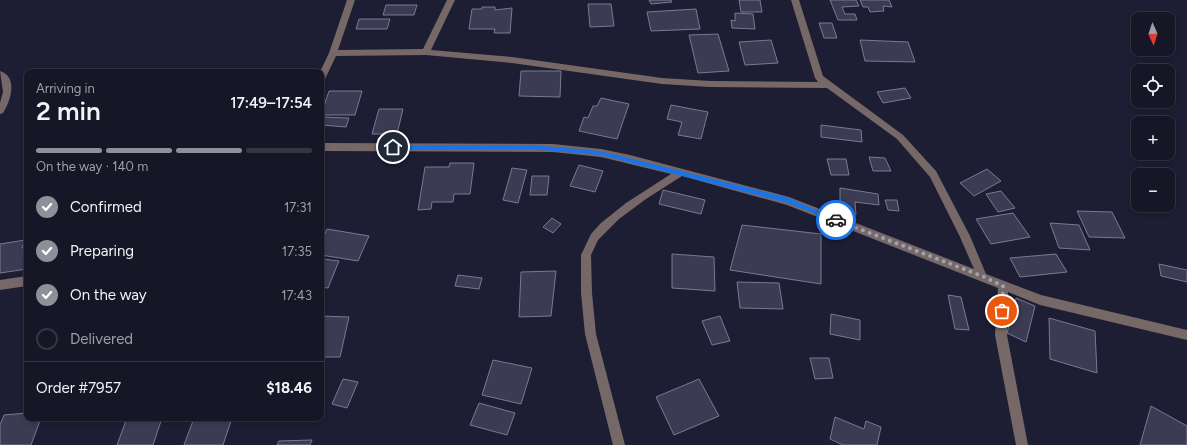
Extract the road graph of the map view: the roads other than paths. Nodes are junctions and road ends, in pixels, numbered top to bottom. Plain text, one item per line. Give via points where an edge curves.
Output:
1 (351, 0) edge
2 (451, 0) edge
3 (795, 0) edge
4 (426, 52) junction
5 (333, 53) junction
6 (324, 72) edge
7 (0, 74) edge
8 (826, 85) junction
9 (0, 111) edge
10 (324, 147) edge
11 (680, 173) junction
12 (982, 276) junction
13 (24, 281) edge
14 (0, 285) edge
15 (1003, 286) junction
16 (1187, 335) edge
17 (619, 445) edge
18 (1022, 445) edge

1 - 5 street
2 - 4 street
3 - 8 street via 815,70
4 - 5 street
4 - 8 street via 512,60 662,81
5 - 6 street
7 - 9 street via 8,88
8 - 12 street via 900,137 933,174 966,236
10 - 11 street via 561,148 600,153
11 - 12 street via 789,201
11 - 17 street via 646,194 610,222 588,248 586,289 592,340
12 - 15 street
13 - 14 street
15 - 16 street via 1040,300
15 - 18 street via 1001,335

